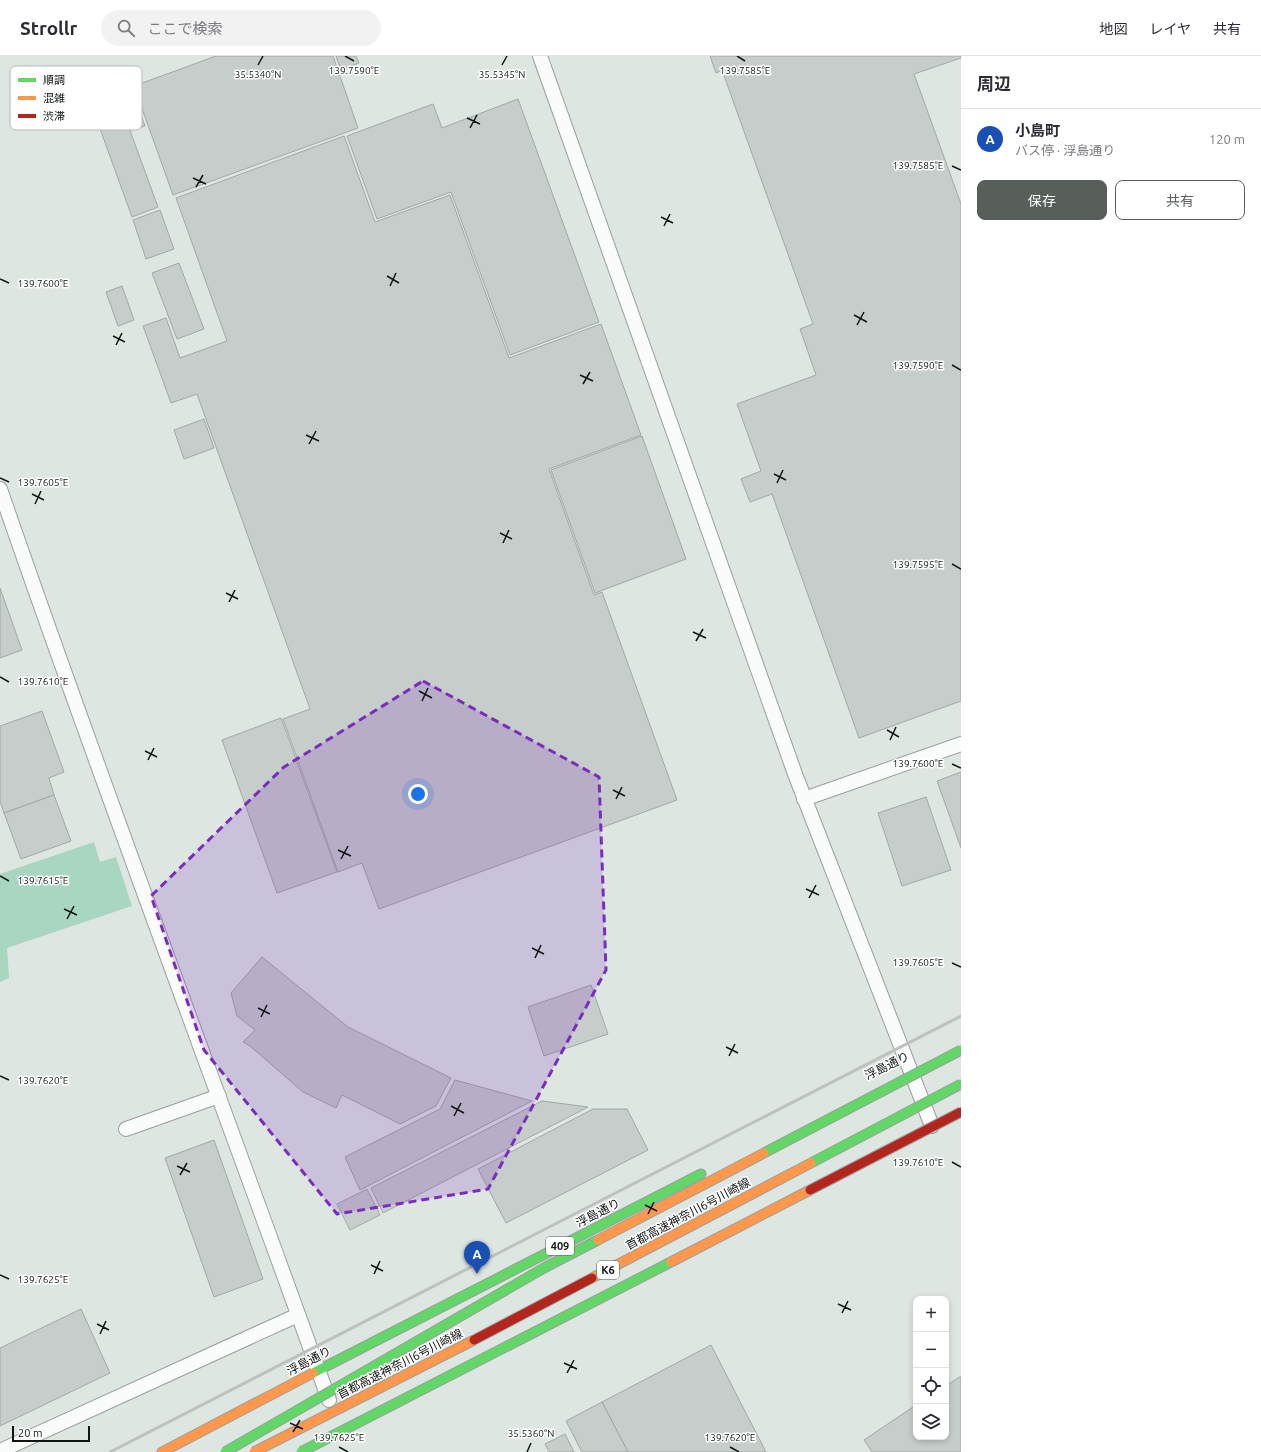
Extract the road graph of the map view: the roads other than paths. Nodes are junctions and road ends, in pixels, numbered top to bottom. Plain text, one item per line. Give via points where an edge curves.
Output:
1 (540, 56) edge
2 (0, 490) edge
3 (961, 744) edge
4 (804, 799) junction
5 (961, 1044) edge
6 (961, 1050) edge
7 (908, 1069) junction
8 (961, 1084) edge
9 (219, 1096) junction
10 (838, 1104) dead end
11 (961, 1113) edge
12 (961, 1117) edge
13 (932, 1126) junction
14 (126, 1129) dead end
15 (852, 1169) junction
16 (710, 1170) dead end
17 (298, 1315) junction
18 (318, 1370) junction
19 (343, 1438) junction
20 (0, 1452) edge
21 (162, 1452) edge
22 (225, 1452) edge
23 (254, 1452) edge
24 (301, 1452) edge
25 (315, 1452) edge

1 - 4 lane
2 - 9 lane via 60,664
3 - 4 lane
4 - 7 lane
5 - 7 highway, 浮島通り
6 - 22 highway, bridge via 544,1268
7 - 10 highway, 浮島通り
7 - 13 lane
8 - 23 highway, 首都高速神奈川6号川崎線 / K6, bridge via 555,1298
9 - 14 lane
9 - 17 lane
11 - 13 highway
11 - 15 highway, K6, bridge
12 - 15 highway, bridge
13 - 19 highway via 848,1162
15 - 24 highway, K6, bridge
16 - 18 highway, 浮島通り / 409
17 - 18 lane
17 - 20 lane
18 - 19 lane
18 - 21 highway, 浮島通り / 409
19 - 25 highway

